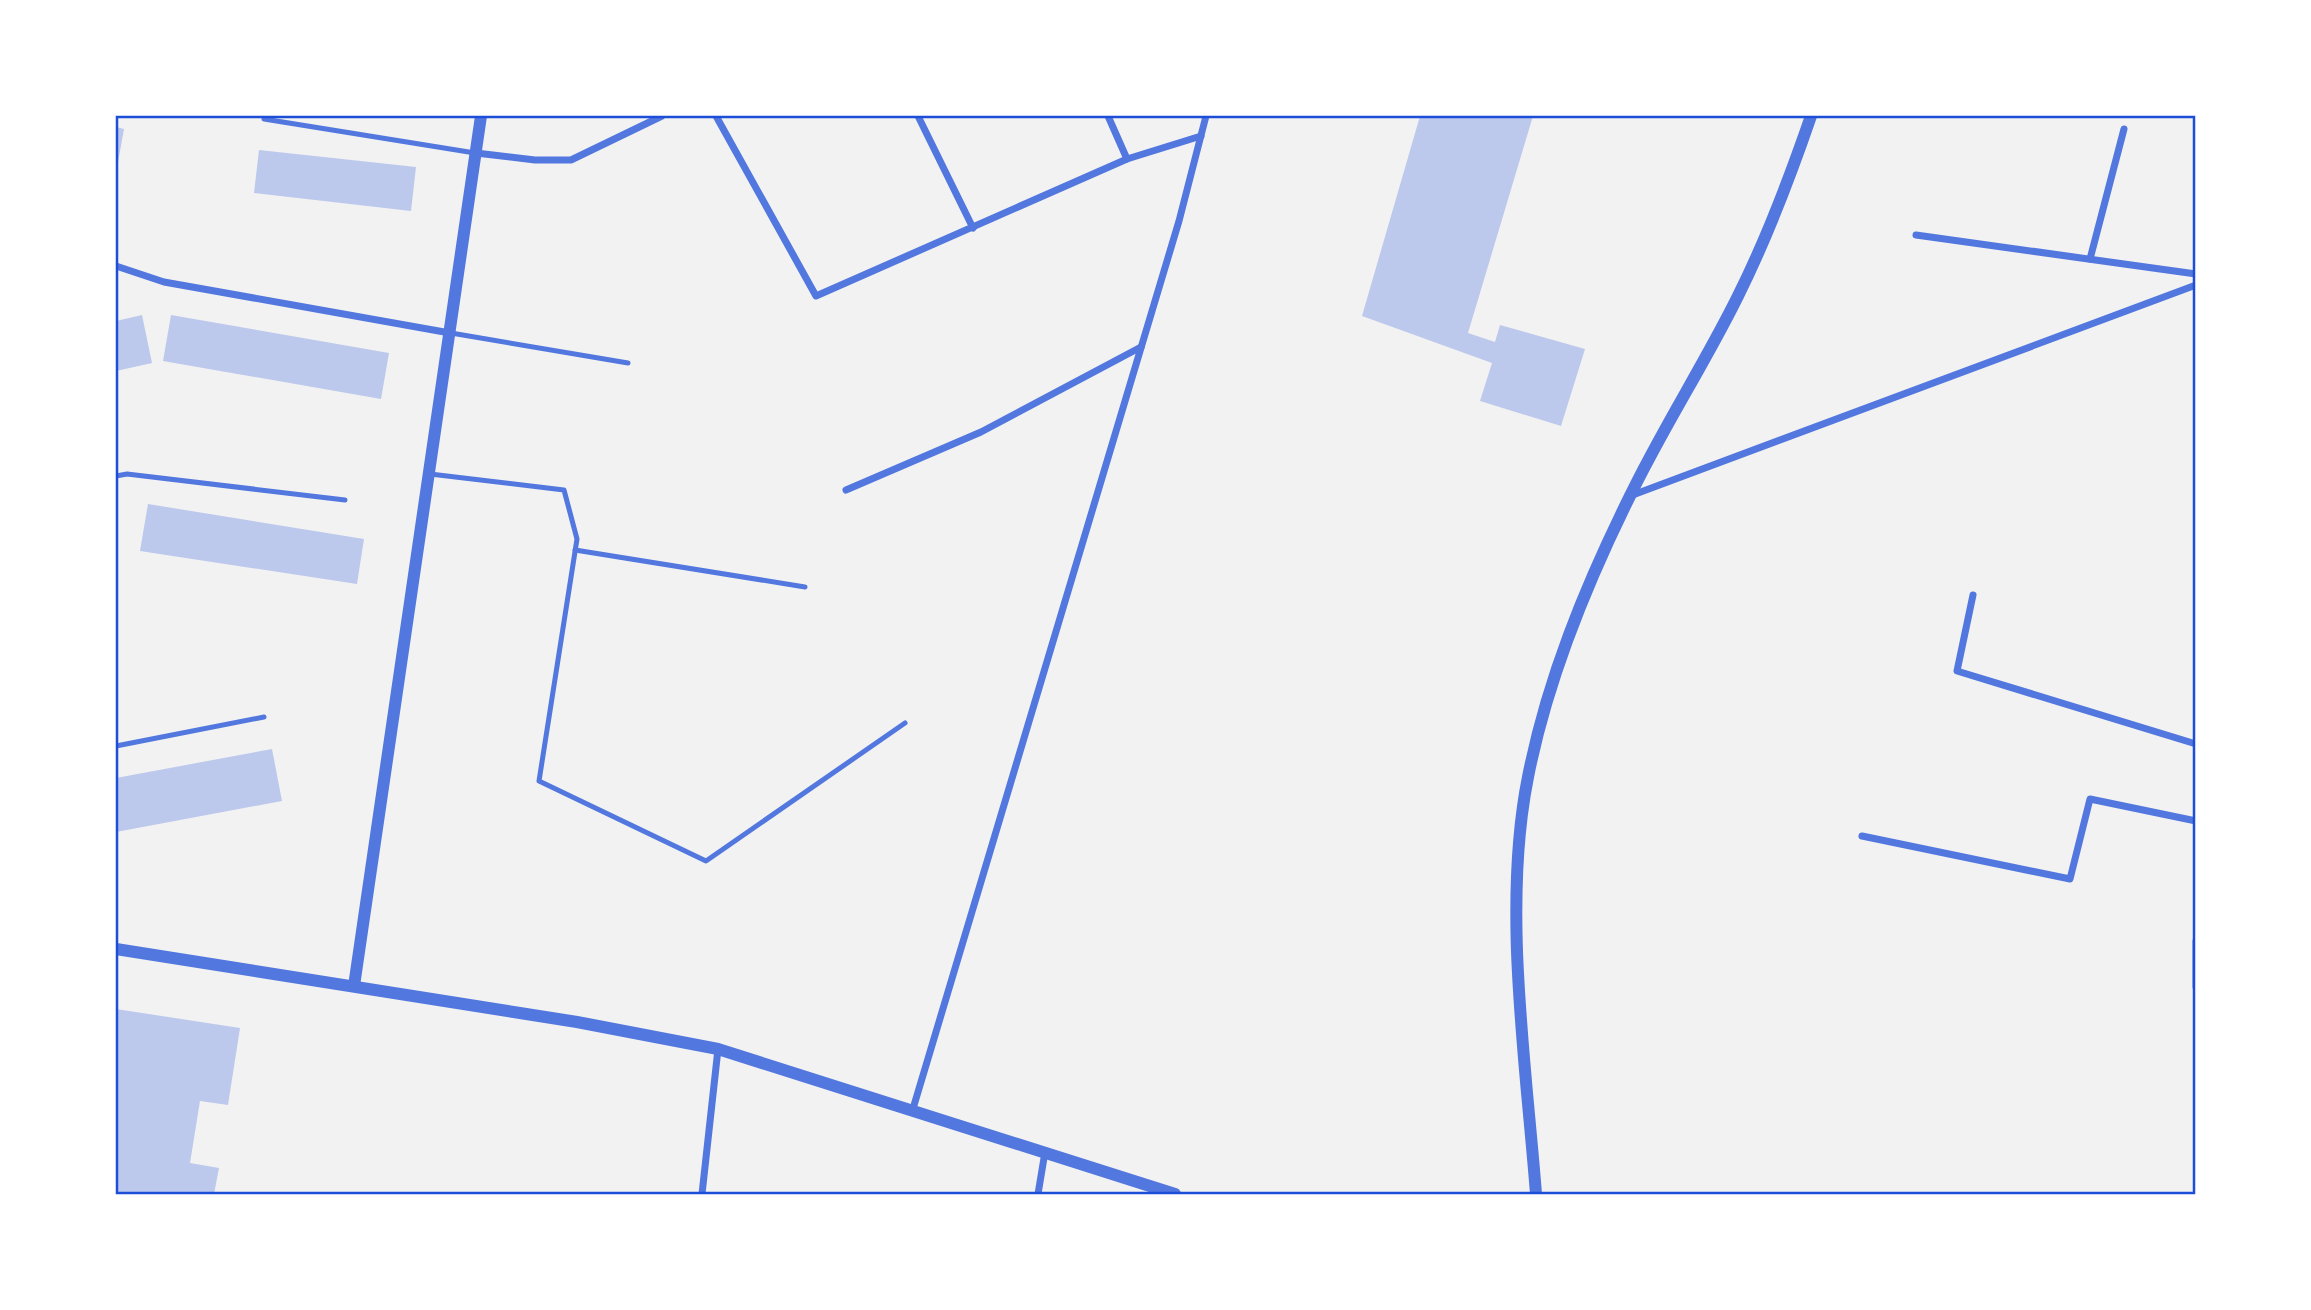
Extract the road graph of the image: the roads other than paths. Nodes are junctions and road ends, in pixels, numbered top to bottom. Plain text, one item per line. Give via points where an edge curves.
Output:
1 (481, 116) edge
2 (662, 116) edge
3 (716, 116) edge
4 (918, 116) edge
5 (1108, 116) edge
6 (1206, 116) edge
7 (1811, 116) edge
8 (264, 119) dead end
9 (2123, 129) dead end
10 (1201, 136) junction
11 (477, 153) junction
12 (1127, 159) junction
13 (973, 228) junction
14 (1916, 235) dead end
15 (2090, 259) junction
16 (116, 266) edge
17 (2196, 274) edge
18 (2196, 285) edge
19 (450, 333) junction
20 (1141, 347) junction
21 (628, 363) dead end
22 (429, 474) junction
23 (116, 476) edge
24 (846, 490) dead end
25 (1629, 497) junction
26 (345, 500) dead end
27 (575, 550) junction
28 (805, 587) dead end
29 (1973, 595) dead end
30 (264, 718) dead end
31 (905, 723) dead end
32 (2196, 744) edge
33 (116, 746) edge
34 (2196, 821) edge
35 (1862, 836) dead end
36 (2196, 941) edge
37 (116, 949) edge
38 (354, 986) junction
39 (2196, 987) edge
40 (718, 1049) junction
41 (912, 1113) junction
42 (1045, 1152) junction
43 (702, 1195) edge
44 (1038, 1195) edge
45 (1175, 1195) edge
46 (1536, 1195) edge

1 - 11 street
2 - 11 street via 571,160
3 - 13 street via 816,296
4 - 13 street
5 - 12 street
6 - 10 street
7 - 25 street via 1783,198 1738,296
8 - 11 lane
9 - 15 street
10 - 12 street
10 - 20 street
11 - 19 street
12 - 13 street
14 - 15 street
15 - 17 street
16 - 19 street via 164,282
18 - 25 street
19 - 21 lane
19 - 22 street
20 - 24 street via 981,432
20 - 41 street
22 - 27 lane via 564,490 577,539
22 - 38 street
23 - 26 lane
25 - 46 street via 1578,608 1547,698 1527,778 1518,848 1517,936
27 - 28 lane
27 - 31 lane via 539,780 706,861
29 - 32 street via 1957,671
30 - 33 lane
34 - 35 street via 2090,799 2070,879
36 - 39 street
37 - 38 street
38 - 40 street
40 - 41 street
40 - 43 street
41 - 42 street
42 - 44 street
42 - 45 street

